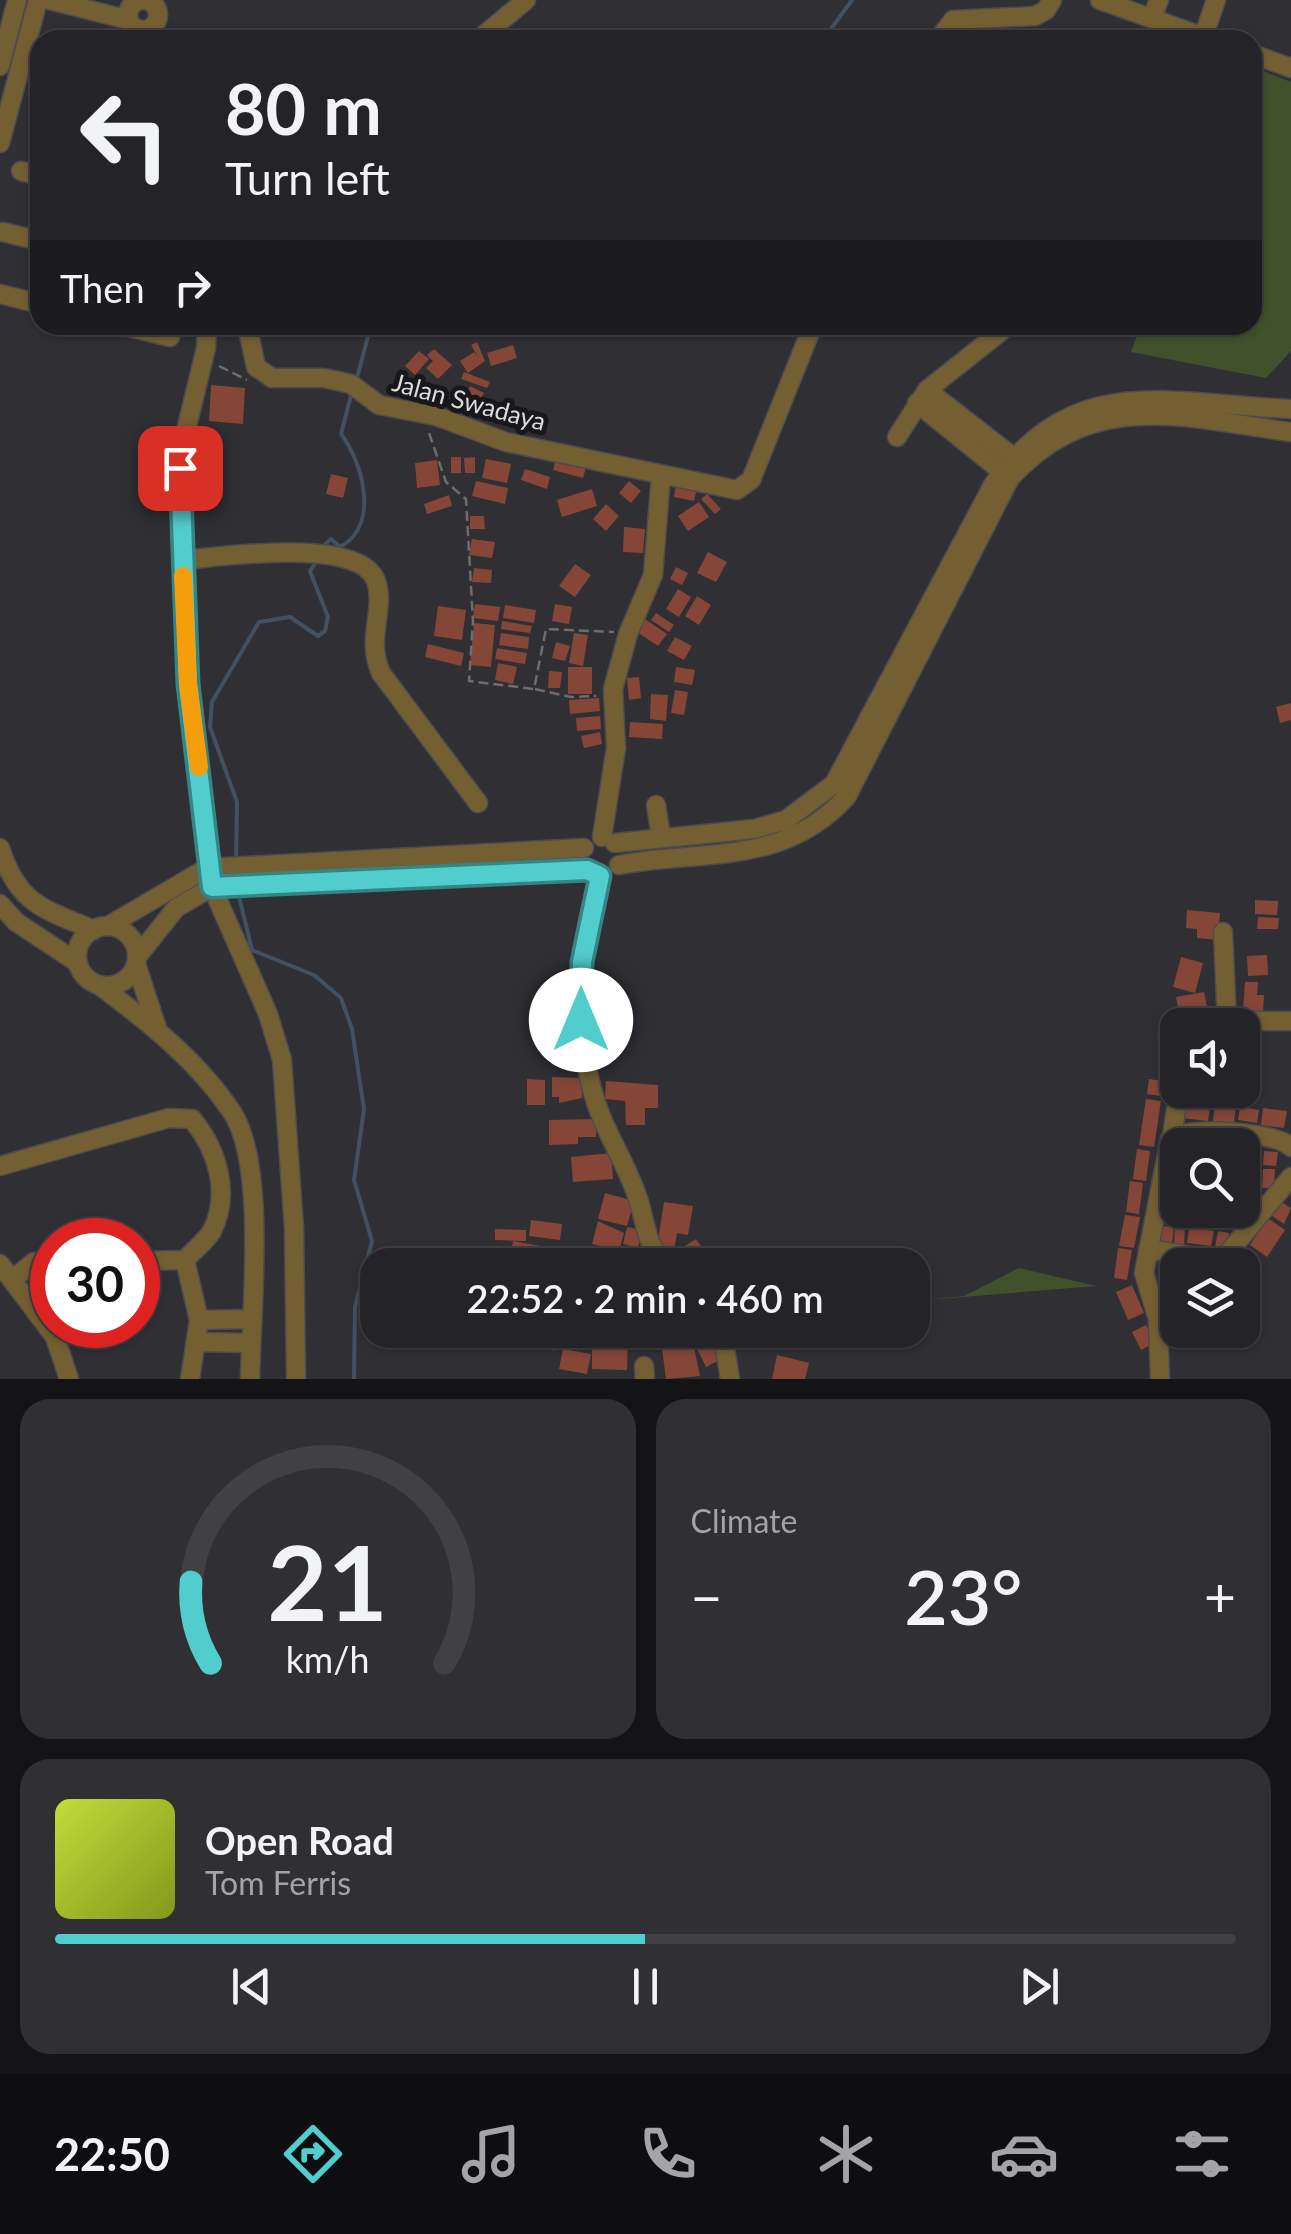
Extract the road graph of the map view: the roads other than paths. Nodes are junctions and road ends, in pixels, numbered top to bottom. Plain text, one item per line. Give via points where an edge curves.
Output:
1 (18, 0) edge
2 (38, 0) edge
3 (50, 0) edge
4 (526, 0) edge
5 (1052, 0) edge
6 (1100, 0) edge
7 (1216, 0) edge
8 (137, 14) edge
9 (30, 30) edge
10 (30, 30) edge
11 (490, 30) edge
12 (946, 30) edge
13 (1200, 30) edge
14 (1211, 30) edge
15 (1262, 58) edge
16 (0, 66) edge
17 (1291, 68) edge
18 (0, 143) edge
19 (20, 171) dead end
20 (30, 174) edge
21 (3, 232) dead end
22 (30, 239) edge
23 (0, 294) edge
24 (30, 302) edge
25 (162, 335) edge
26 (207, 335) edge
27 (249, 335) edge
28 (809, 335) edge
29 (991, 335) edge
30 (170, 337) dead end
31 (922, 397) junction
32 (1291, 408) edge
33 (1291, 432) edge
34 (897, 437) dead end
35 (1012, 468) junction
36 (661, 474) junction
37 (182, 560) junction
38 (947, 582) junction
39 (478, 803) dead end
40 (656, 804) dead end
41 (661, 837) junction
42 (609, 840) junction
43 (0, 848) edge
44 (584, 848) junction
45 (619, 865) junction
46 (208, 868) junction
47 (594, 873) junction
48 (212, 887) junction
49 (0, 904) edge
50 (101, 928) junction
51 (1223, 932) dead end
52 (136, 961) junction
53 (78, 963) junction
54 (99, 984) junction
55 (1227, 1008) edge
56 (1291, 1021) edge
57 (1260, 1022) edge
58 (158, 1028) junction
59 (1260, 1135) edge
60 (1291, 1147) edge
61 (0, 1166) edge
62 (1291, 1176) edge
63 (1260, 1202) edge
64 (1266, 1203) junction
65 (1160, 1215) edge
66 (652, 1248) edge
67 (1232, 1248) edge
68 (1148, 1249) junction
69 (1160, 1251) edge
70 (185, 1260) junction
71 (160, 1261) edge
72 (0, 1264) edge
73 (30, 1265) edge
74 (13, 1279) junction
75 (1160, 1309) edge
76 (1156, 1312) junction
77 (251, 1319) junction
78 (199, 1320) junction
79 (198, 1342) junction
80 (250, 1342) junction
81 (725, 1348) edge
82 (68, 1379) edge
83 (190, 1379) edge
84 (250, 1379) edge
85 (296, 1379) edge
86 (730, 1379) edge
87 (1160, 1379) edge

1 - 16 street
2 - 9 street
3 - 8 street
4 - 11 street
5 - 12 street via 1042,14 953,20
6 - 13 street
7 - 14 street
10 - 18 street
15 - 17 street
19 - 20 street
21 - 22 street
23 - 24 street
25 - 30 street
26 - 37 street via 180,452
27 - 36 street, Jalan Swadaya via 256,367 272,378 351,384 379,405 506,442
28 - 36 street, Jalan Swadaya via 746,486 737,490
29 - 31 street
31 - 34 street
31 - 35 street
32 - 35 street via 1117,401 1042,430
33 - 35 street via 1120,414 1080,424
35 - 38 street
36 - 42 street via 653,575 612,696 616,748
37 - 39 street via 308,551 354,563 375,578 372,654
37 - 46 street
38 - 41 street via 834,784 812,805 754,829
38 - 45 street via 847,796 826,820 760,851
40 - 41 street
41 - 42 street
42 - 44 street
42 - 45 street
43 - 50 street via 10,881 32,904
44 - 46 street
44 - 47 street
45 - 47 street
46 - 48 street
46 - 50 street
47 - 48 street
47 - 66 street via 581,976 590,1084
48 - 52 street via 176,908
48 - 85 street via 282,1060
49 - 53 street
50 - 52 street via 129,936
50 - 53 street via 82,940
51 - 55 street
52 - 54 street via 122,982
52 - 58 street
53 - 54 street
54 - 58 street
56 - 57 street
58 - 77 street via 234,1114 246,1149 253,1186
59 - 60 street
61 - 70 street via 169,1118 192,1119 207,1137 222,1181 211,1232
62 - 64 street
63 - 64 street
64 - 67 street
65 - 68 street
68 - 69 street
68 - 76 street via 1145,1281
70 - 71 street
70 - 78 street
72 - 74 street
73 - 74 street
74 - 82 street via 55,1337
75 - 76 street
76 - 87 street
77 - 78 street
77 - 80 street
78 - 79 street
79 - 80 street
79 - 83 street
80 - 84 street
81 - 86 street

